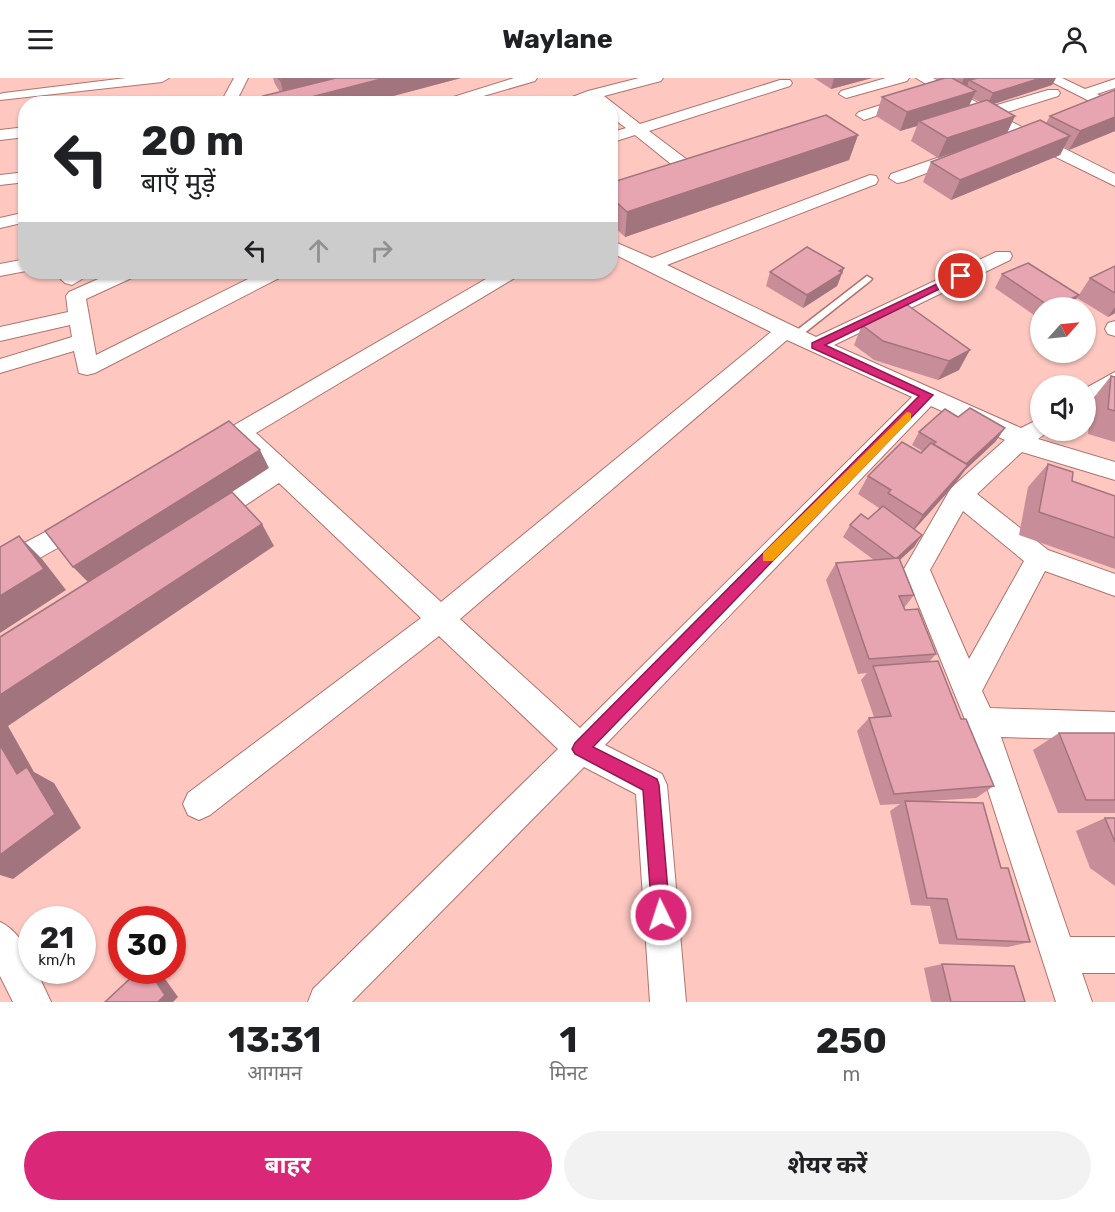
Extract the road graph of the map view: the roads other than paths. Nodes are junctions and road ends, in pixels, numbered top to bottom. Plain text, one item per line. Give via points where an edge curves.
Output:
1 (14, 78) edge
2 (162, 78) edge
3 (241, 78) edge
4 (530, 78) edge
5 (656, 78) edge
6 (902, 78) edge
7 (923, 78) edge
8 (785, 83) dead end
9 (1115, 83) edge
10 (1052, 86) edge
11 (941, 89) junction
12 (846, 94) dead end
13 (63, 96) edge
14 (231, 96) edge
15 (466, 96) edge
16 (607, 96) edge
17 (18, 99) edge
18 (2, 100) edge
19 (1083, 106) junction
20 (1115, 109) edge
21 (618, 114) edge
22 (986, 114) junction
23 (864, 115) dead end
24 (1039, 127) edge
25 (638, 129) junction
26 (18, 133) edge
27 (1019, 134) junction
28 (0, 135) edge
29 (618, 135) edge
30 (997, 141) edge
31 (975, 150) edge
32 (18, 178) edge
33 (897, 178) dead end
34 (672, 179) edge
35 (0, 180) edge
36 (870, 180) dead end
37 (1115, 181) edge
38 (18, 219) edge
39 (0, 223) edge
40 (618, 249) edge
41 (1003, 256) dead end
42 (651, 265) junction
43 (18, 267) edge
44 (0, 270) edge
45 (114, 279) edge
46 (262, 279) edge
47 (499, 279) edge
48 (867, 279) dead end
49 (79, 316) junction
50 (0, 334) edge
51 (790, 334) junction
52 (83, 341) junction
53 (816, 345) junction
54 (0, 366) edge
55 (1113, 383) edge
56 (1096, 392) edge
57 (928, 395) junction
58 (240, 432) junction
59 (1027, 436) edge
60 (210, 449) edge
61 (281, 470) junction
62 (1115, 471) edge
63 (960, 495) junction
64 (100, 512) edge
65 (191, 529) edge
66 (1039, 558) junction
67 (0, 569) edge
68 (1115, 585) edge
69 (440, 619) junction
70 (967, 691) junction
71 (981, 722) junction
72 (1115, 726) edge
73 (580, 749) junction
74 (199, 804) dead end
75 (0, 940) edge
76 (1058, 955) junction
77 (1115, 955) edge
78 (33, 1002) edge
79 (326, 1002) edge
80 (668, 1002) edge
81 (1074, 1002) edge

1 - 18 street
2 - 13 street
3 - 14 street
4 - 15 street
5 - 16 street
6 - 12 street
7 - 11 street
8 - 25 street
9 - 19 street
10 - 19 street
10 - 22 street
11 - 22 street
11 - 23 street
17 - 18 street
19 - 20 street
21 - 25 street
22 - 27 street
24 - 27 street
25 - 29 street
25 - 34 street via 698,170
26 - 28 street
27 - 30 street
27 - 37 street
31 - 33 street
32 - 35 street
36 - 42 street
38 - 39 street
40 - 42 street
41 - 53 street
42 - 51 street
43 - 44 street
45 - 49 street via 76,296
46 - 52 street via 87,368
47 - 58 street
48 - 51 lane
49 - 50 street
49 - 52 street
51 - 53 street
51 - 69 street
52 - 54 street
53 - 57 street
55 - 56 street
57 - 59 street
57 - 73 street
58 - 60 street
58 - 61 street
59 - 62 street
59 - 63 street
61 - 65 street
61 - 69 street
63 - 66 street
63 - 70 street via 917,569
64 - 67 street
66 - 68 street
66 - 70 street
69 - 73 street
69 - 74 street
70 - 71 street
71 - 72 street
71 - 76 street
73 - 79 street
73 - 80 street via 651,785
75 - 78 street
76 - 77 street
76 - 81 street

